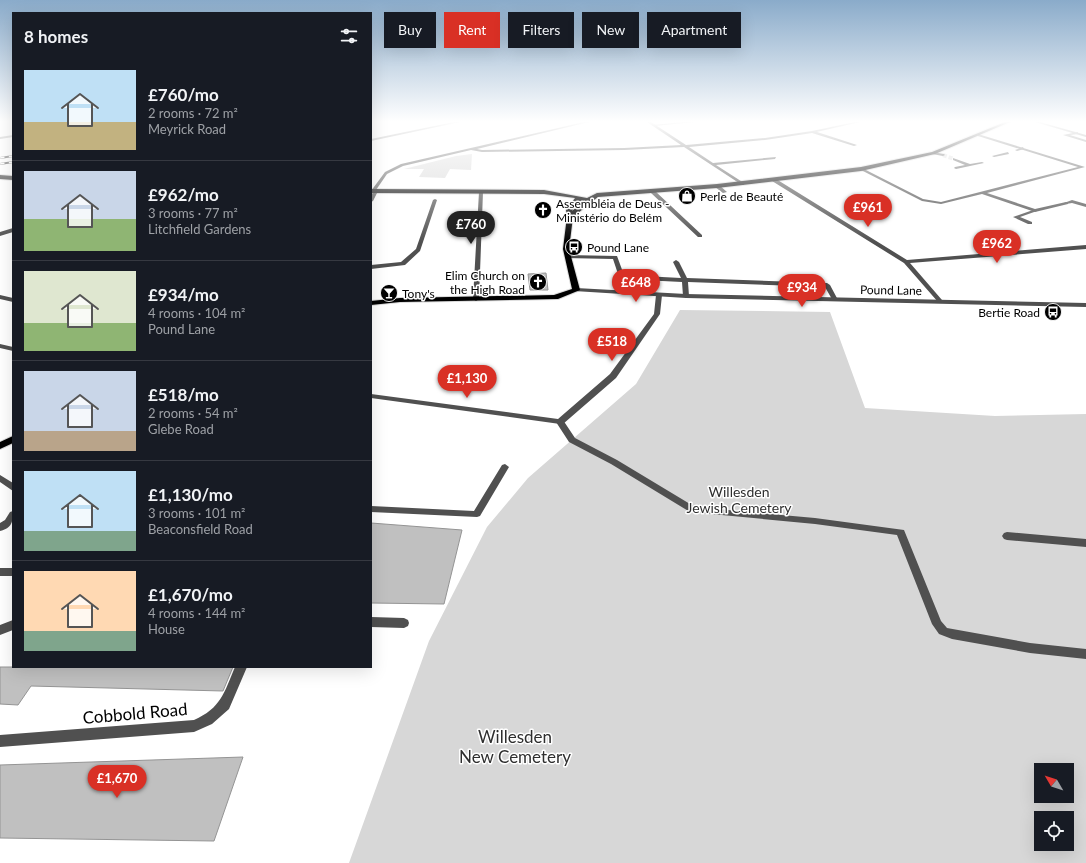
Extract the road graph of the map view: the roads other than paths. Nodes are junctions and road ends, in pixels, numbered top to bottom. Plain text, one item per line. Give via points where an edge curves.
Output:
1 (420, 162) edge
2 (710, 162) edge
3 (731, 162) edge
4 (891, 162) edge
5 (963, 162) tunnel mouth
6 (1070, 162) edge
7 (982, 163) dead end
8 (713, 164) junction
9 (970, 165) junction
10 (1085, 167) edge
11 (956, 168) tunnel mouth
12 (861, 169) junction
13 (1, 178) edge
14 (12, 178) edge
15 (774, 180) junction
16 (742, 184) junction
17 (717, 186) junction
18 (373, 191) edge
19 (481, 192) junction
20 (653, 192) junction
21 (725, 192) dead end
22 (983, 193) junction
23 (590, 199) junction
24 (435, 200) dead end
25 (1086, 206) edge
26 (1036, 211) junction
27 (1030, 223) dead end
28 (12, 230) edge
29 (0, 234) edge
30 (700, 236) dead end
31 (1086, 247) edge
32 (567, 257) junction
33 (676, 262) dead end
34 (906, 262) junction
35 (372, 267) edge
36 (685, 280) junction
37 (576, 290) junction
38 (659, 295) junction
39 (686, 296) junction
40 (0, 297) edge
41 (476, 299) junction
42 (12, 300) edge
43 (835, 300) junction
44 (940, 301) junction
45 (372, 303) edge
46 (1086, 305) edge
47 (0, 346) edge
48 (12, 349) edge
49 (372, 396) edge
50 (560, 422) junction
51 (12, 439) edge
52 (0, 445) edge
53 (505, 467) dead end
54 (0, 478) edge
55 (12, 487) edge
56 (372, 509) edge
57 (12, 517) edge
58 (0, 528) edge
59 (1007, 536) dead end
60 (1086, 543) edge
61 (0, 572) edge
62 (12, 572) edge
63 (372, 622) edge
64 (404, 623) dead end
65 (12, 625) edge
66 (0, 630) edge
67 (1086, 654) edge
68 (241, 668) edge
69 (0, 741) edge

1 - 18 street via 393,169 381,178
2 - 8 street
3 - 8 street
4 - 12 main road
5 - 9 street
6 - 10 street
7 - 9 street
8 - 16 street
9 - 11 street
10 - 22 street
12 - 15 main road
12 - 22 street via 931,203
13 - 14 main road
15 - 16 main road
15 - 34 street
16 - 17 main road
17 - 20 main road
17 - 21 street
18 - 19 main road
19 - 23 main road via 544,192
19 - 41 street
20 - 23 main road
20 - 30 street
22 - 26 street
23 - 32 main road via 570,216
24 - 35 street via 418,250 403,264
25 - 26 street via 1072,201
26 - 27 street via 1015,217
28 - 29 street
31 - 34 street
32 - 36 street via 615,257 622,277
32 - 37 main road
33 - 36 street
34 - 44 street
36 - 39 street
36 - 43 street via 827,285
37 - 38 street, Pound Lane
37 - 41 main road via 555,297
38 - 39 street, Pound Lane
38 - 50 street via 658,314 613,376
39 - 43 street, Pound Lane
40 - 42 street
41 - 45 main road
43 - 44 street, Pound Lane
44 - 46 street, Pound Lane
47 - 48 street
49 - 50 street
50 - 67 street via 572,440 693,510 901,532 936,624 944,631 1030,648
51 - 52 main road
53 - 56 street via 477,514
54 - 55 street
57 - 58 street
59 - 60 street
61 - 62 street
63 - 64 street
65 - 66 street
68 - 69 street, Cobbold Road via 225,705 208,720 194,726

